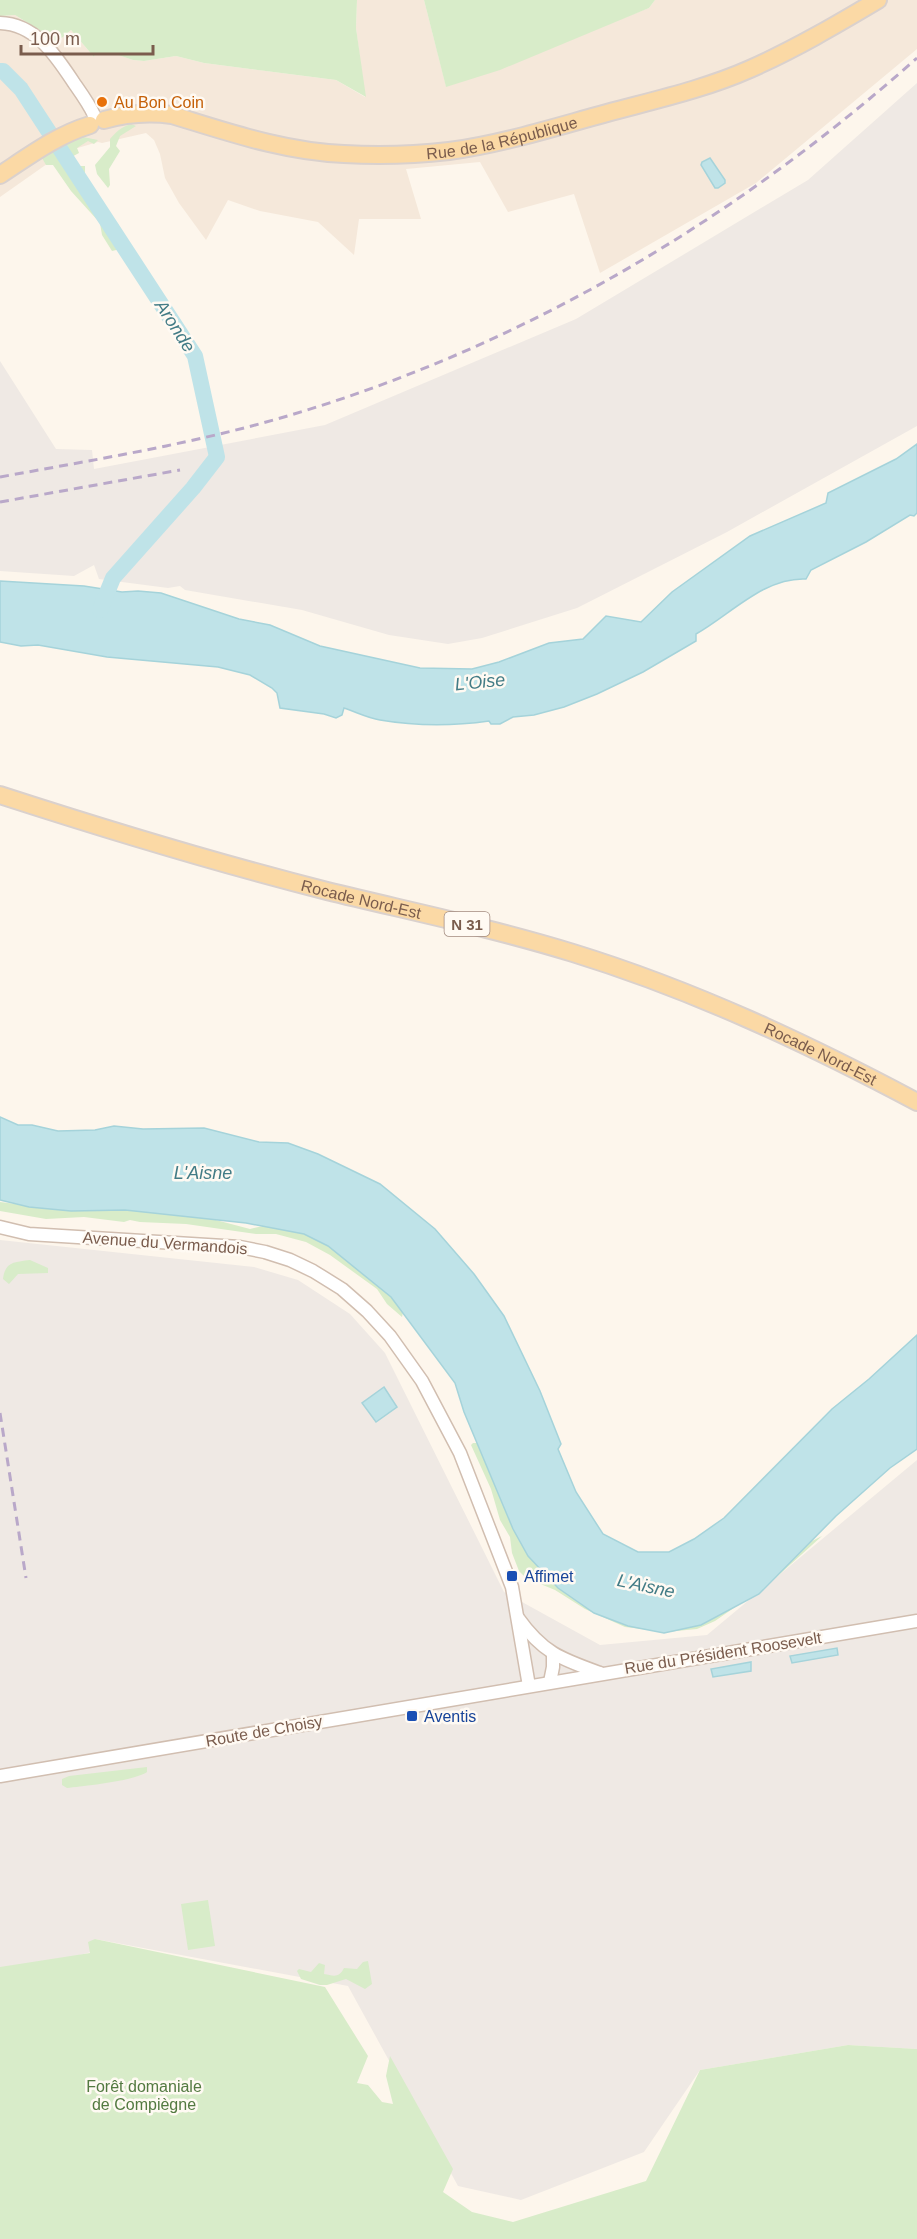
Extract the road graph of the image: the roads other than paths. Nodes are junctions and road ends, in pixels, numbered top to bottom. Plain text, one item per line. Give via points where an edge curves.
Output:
1 (878, 0) edge
2 (0, 23) edge
3 (96, 120) junction
4 (0, 175) edge
5 (0, 795) edge
6 (917, 1102) edge
7 (0, 1227) edge
8 (515, 1614) junction
9 (917, 1621) edge
10 (548, 1651) junction
11 (525, 1665) junction
12 (601, 1673) junction
13 (550, 1682) junction
14 (529, 1686) junction
15 (0, 1776) edge

1 - 3 main road, Rue de la République via 820,35 748,70 630,107 450,151 343,154 267,142 172,115 137,113
2 - 3 street via 25,28 45,44
3 - 4 main road, Rue de la République via 45,145
5 - 6 main road, Rocade Nord-Est / N 31 via 199,856 597,961 760,1024
7 - 8 street, Avenue du Vermandois via 29,1234 240,1247 290,1260 342,1289 390,1336 422,1381 446,1425 512,1587
8 - 10 street via 531,1637
8 - 11 street, Avenue du Vermandois
9 - 12 street, Rue du Président Roosevelt
10 - 11 street via 534,1654
10 - 12 street
10 - 13 street via 553,1667
11 - 14 street, Avenue du Vermandois
12 - 13 street, Rue du Président Roosevelt
13 - 14 street, Rue du Président Roosevelt
14 - 15 street, Route de Choisy

